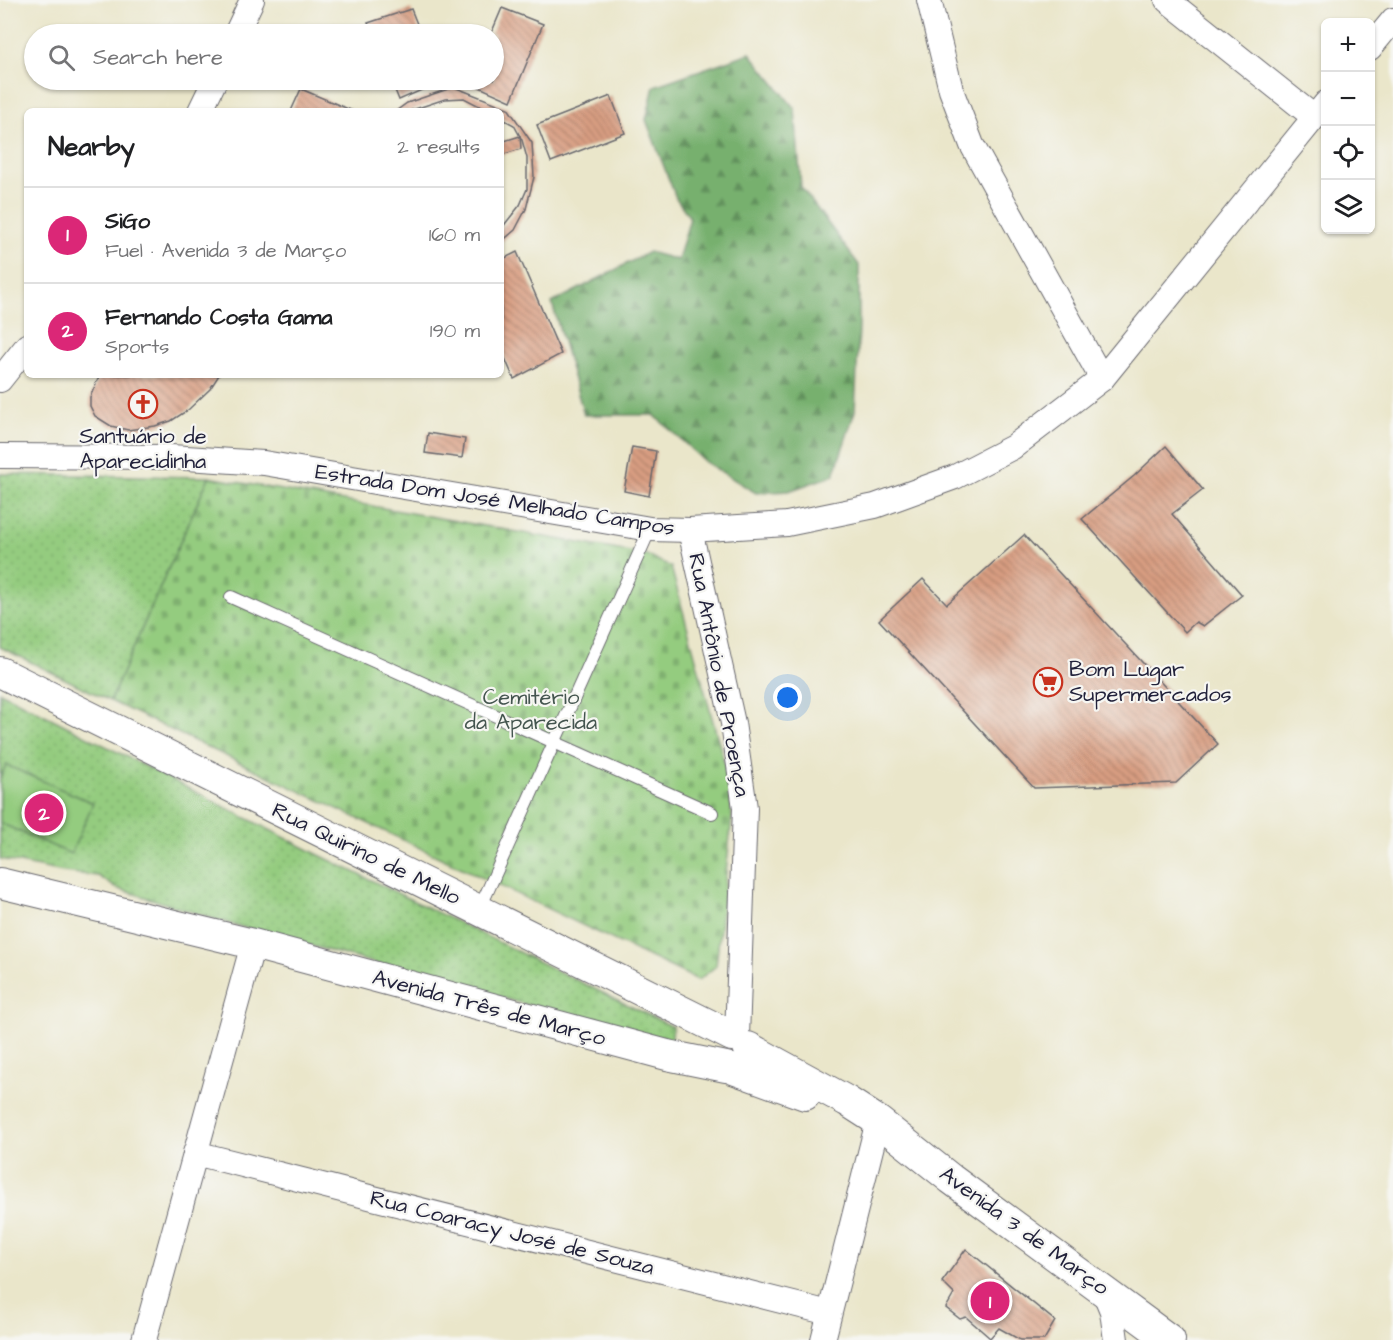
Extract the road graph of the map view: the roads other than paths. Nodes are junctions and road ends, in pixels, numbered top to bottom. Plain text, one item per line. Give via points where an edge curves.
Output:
1 (252, 0) edge
2 (929, 0) edge
3 (1167, 0) edge
4 (1393, 20) edge
5 (241, 24) edge
6 (1375, 43) edge
7 (210, 90) edge
8 (201, 108) edge
9 (1320, 110) edge
10 (24, 350) edge
11 (1102, 379) junction
12 (0, 380) edge
13 (0, 456) edge
14 (650, 529) junction
15 (690, 530) junction
16 (231, 597) dead end
17 (0, 672) edge
18 (555, 742) junction
19 (712, 813) dead end
20 (0, 883) edge
21 (479, 910) junction
22 (253, 944) junction
23 (735, 1051) junction
24 (878, 1122) junction
25 (195, 1153) junction
26 (1103, 1289) junction
27 (829, 1313) junction
28 (144, 1340) edge
29 (823, 1340) edge
30 (1116, 1340) edge
31 (1170, 1340) edge

1 - 5 street
2 - 11 street via 951,90 972,145
3 - 9 street
4 - 6 street
7 - 8 street
9 - 11 street, Estrada Dom José Melhado Campos
10 - 12 street
11 - 15 street, Estrada Dom José Melhado Campos via 1013,447 956,477 875,506 787,524
13 - 14 street, Estrada Dom José Melhado Campos via 159,457 264,463
14 - 15 street, Estrada Dom José Melhado Campos
14 - 18 lane
15 - 23 street, Rua Antônio de Proença via 733,723 746,808
16 - 18 lane
17 - 21 street, Rua Quirino de Mello
18 - 19 lane
18 - 21 lane
20 - 22 street, Avenida Três de Março
21 - 23 street, Rua Quirino de Mello
22 - 23 street, Avenida Três de Março via 667,1055
22 - 25 street
23 - 24 street, Rua Quirino de Mello via 847,1101
24 - 26 street, Avenida 3 de Março
24 - 27 street
25 - 27 street, Rua Coaracy José de Souza
25 - 28 street
26 - 30 street via 1112,1311
26 - 31 street, Avenida 3 de Março
27 - 29 street

